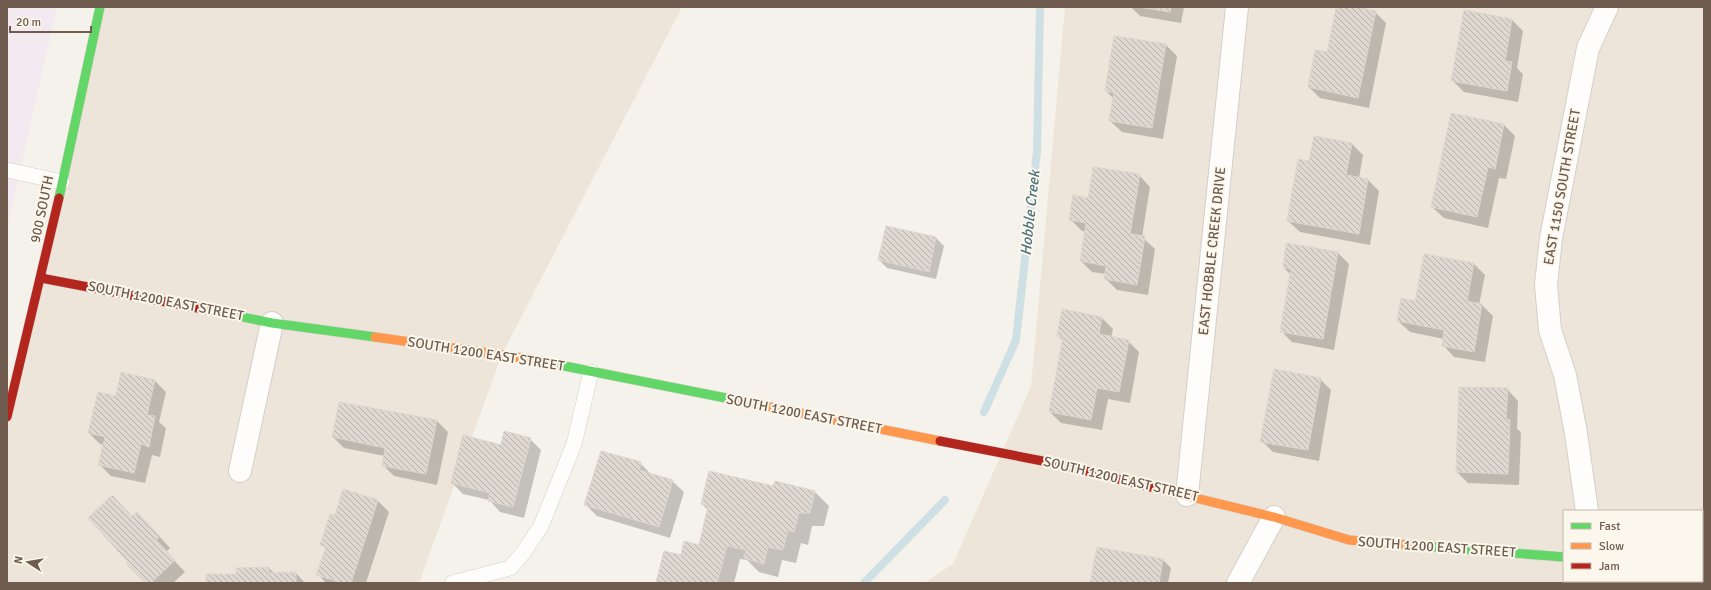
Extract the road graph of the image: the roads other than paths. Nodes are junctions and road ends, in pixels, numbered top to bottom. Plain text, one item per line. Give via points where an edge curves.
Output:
1 (100, 7) edge
2 (1237, 7) edge
3 (1607, 7) edge
4 (7, 170) edge
5 (62, 182) junction
6 (41, 278) junction
7 (272, 323) junction
8 (591, 372) junction
9 (7, 417) edge
10 (240, 471) dead end
11 (1187, 495) junction
12 (1587, 510) edge
13 (1274, 517) junction
14 (1563, 557) edge
15 (452, 583) edge
16 (1238, 583) edge

1 - 5 street, 900 SOUTH
2 - 11 street, EAST HOBBLE CREEK DRIVE
3 - 12 street, EAST 1150 SOUTH STREET via 1588,48 1551,238 1546,285 1550,330 1565,375
4 - 5 lane
5 - 6 street, 900 SOUTH
6 - 7 street, SOUTH 1200 EAST STREET
6 - 9 street, 900 SOUTH
7 - 8 street, SOUTH 1200 EAST STREET via 502,354
7 - 10 street
8 - 11 street, SOUTH 1200 EAST STREET via 1058,464
8 - 15 lane via 574,444 541,526 523,554 510,568
11 - 13 street, SOUTH 1200 EAST STREET
13 - 14 street, SOUTH 1200 EAST STREET via 1349,540
13 - 16 street

